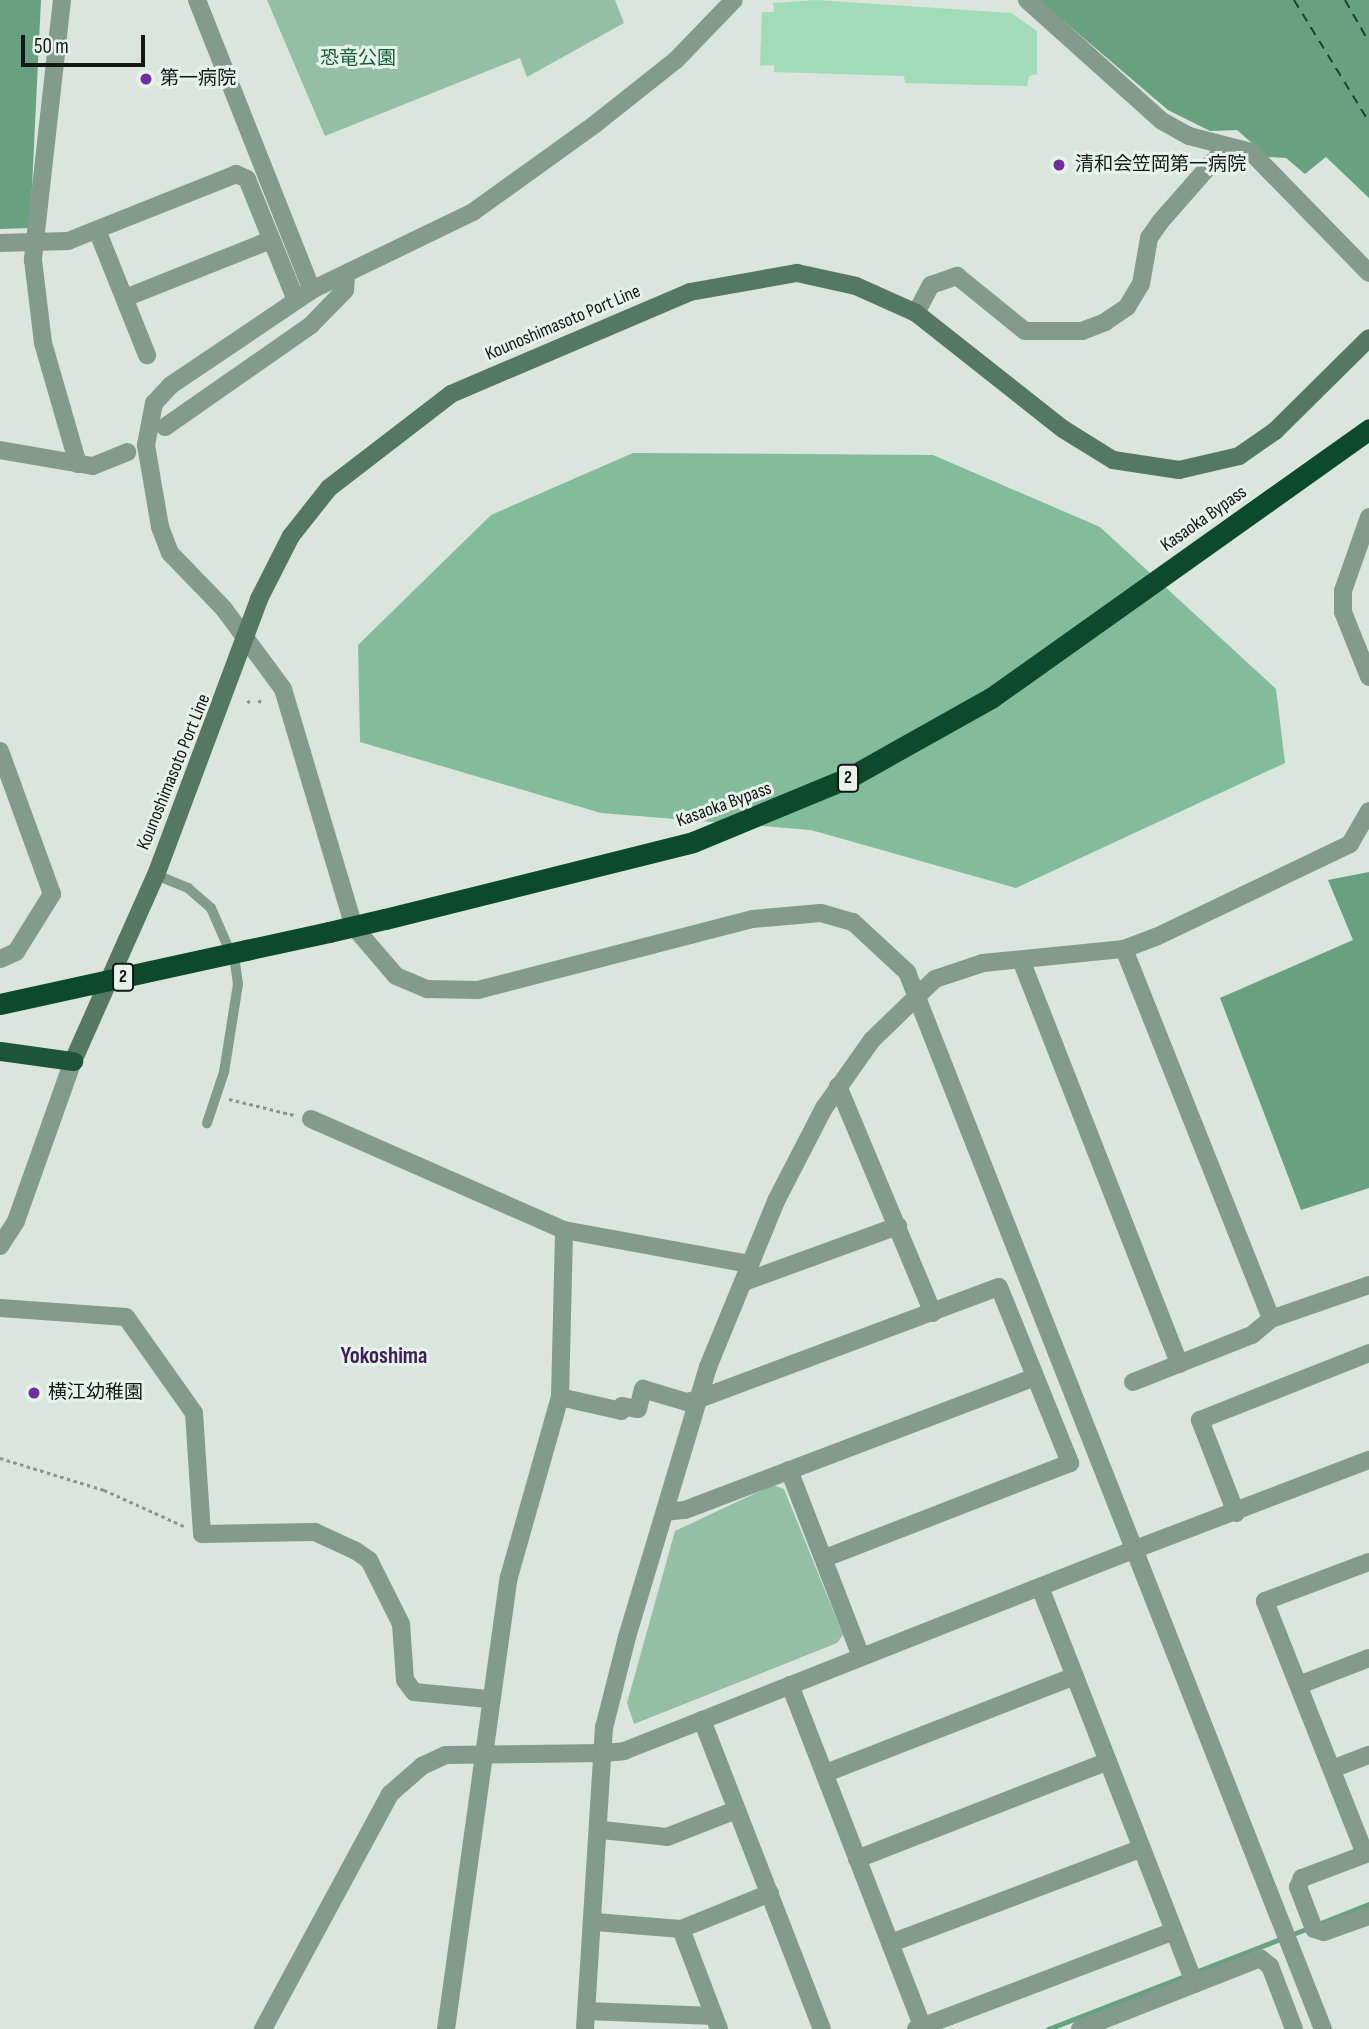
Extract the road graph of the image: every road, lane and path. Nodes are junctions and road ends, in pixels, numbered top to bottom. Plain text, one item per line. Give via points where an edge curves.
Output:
1 (62, 0) edge
2 (197, 0) edge
3 (734, 0) edge
4 (1027, 0) edge
5 (1226, 147) junction
6 (97, 230) junction
7 (271, 240) junction
8 (36, 242) junction
9 (0, 243) edge
10 (1369, 272) edge
11 (346, 274) junction
12 (312, 290) junction
13 (125, 298) junction
14 (296, 300) junction
15 (916, 313) junction
16 (1369, 338) edge
17 (147, 355) dead end
18 (165, 427) dead end
19 (1369, 429) edge
20 (0, 450) edge
21 (127, 452) dead end
22 (78, 464) junction
23 (1369, 517) edge
24 (246, 642) junction
25 (1369, 677) edge
26 (0, 751) edge
27 (1369, 811) edge
28 (156, 875) junction
29 (1124, 949) junction
30 (0, 959) edge
31 (1021, 960) junction
32 (918, 992) junction
33 (0, 1004) edge
34 (0, 1051) edge
35 (73, 1061) junction
36 (838, 1086) junction
37 (218, 1096) junction
38 (311, 1119) joint
39 (207, 1123) dead end
40 (898, 1226) junction
41 (564, 1230) junction
42 (0, 1246) edge
43 (750, 1264) junction
44 (744, 1282) junction
45 (1369, 1285) edge
46 (0, 1308) edge
47 (933, 1313) junction
48 (1271, 1318) junction
49 (1369, 1353) edge
50 (1179, 1364) junction
51 (1035, 1377) junction
52 (1133, 1382) dead end
53 (560, 1397) junction
54 (699, 1399) junction
55 (0, 1458) edge
56 (1369, 1460) edge
57 (789, 1470) junction
58 (666, 1512) junction
59 (1236, 1513) junction
60 (202, 1534) junction
61 (1133, 1550) junction
62 (825, 1558) junction
63 (1369, 1562) edge
64 (1040, 1587) junction
65 (861, 1657) junction
66 (1369, 1658) edge
67 (1075, 1676) junction
68 (790, 1685) junction
69 (1299, 1685) junction
70 (488, 1699) junction
71 (702, 1720) junction
72 (603, 1752) junction
73 (487, 1753) junction
74 (1369, 1755) edge
75 (1108, 1761) junction
76 (1332, 1769) junction
77 (826, 1773) junction
78 (736, 1810) junction
79 (602, 1830) junction
80 (1142, 1848) junction
81 (1367, 1854) edge
82 (857, 1859) junction
83 (770, 1893) junction
84 (1369, 1916) edge
85 (595, 1922) junction
86 (681, 1929) junction
87 (1174, 1931) junction
88 (891, 1942) junction
89 (1195, 1984) junction
90 (586, 2020) edge
91 (717, 2023) edge
92 (919, 2028) edge
93 (263, 2029) edge
94 (446, 2029) edge
95 (822, 2029) edge
96 (1080, 2029) edge
97 (1294, 2029) edge
98 (1322, 2029) edge

1 - 8 street
2 - 12 street
3 - 11 street via 676,61 473,212
4 - 5 street via 1162,121
5 - 10 street via 1241,145 1251,152
5 - 15 street via 1160,222 1149,238 1141,284 1127,307 1105,322 1082,331 1025,331 957,276 931,285
6 - 7 street via 236,174 247,179
6 - 8 street via 68,242
6 - 13 street
7 - 13 street
7 - 14 street
8 - 9 street
8 - 22 street via 41,333
11 - 12 street
11 - 18 street via 345,290 311,326
12 - 14 street
13 - 17 street
14 - 24 street via 171,385 154,402 149,422 153,494 170,553
15 - 16 main road, Kounoshimasoto Port Line via 1063,429 1113,460 1149,470 1210,466 1239,456 1275,431
15 - 24 main road, Kounoshimasoto Port Line via 856,286 797,273 744,278 690,292 451,394 329,488 291,536
19 - 33 highway, Kasaoka Bypass / 2, bridge via 991,698 850,777 693,842 385,919
20 - 22 street
21 - 22 street via 93,466
23 - 25 street via 1343,591 1343,612
24 - 28 main road, Kounoshimasoto Port Line
24 - 32 street via 291,706 354,927 396,976 427,989 478,990 752,919 821,913 853,922 874,938
26 - 30 street via 52,894 16,953
27 - 29 street via 1350,844
28 - 35 main road, Kounoshimasoto Port Line
28 - 37 lane via 188,888 211,908 235,963 238,984
29 - 31 street
29 - 48 street
31 - 32 street via 959,969
31 - 50 street
32 - 36 street
32 - 61 street
34 - 35 highway
35 - 42 street via 16,1220
36 - 40 street
36 - 43 street
37 - 38 path
37 - 39 lane
38 - 41 street
40 - 44 street
40 - 47 street
41 - 43 street
41 - 53 street
43 - 44 street
44 - 54 street
45 - 48 street
46 - 60 street via 127,1317 194,1413
47 - 51 street via 999,1287
47 - 54 street
48 - 50 street via 1252,1335
49 - 59 street via 1200,1420
50 - 52 street
51 - 57 street
51 - 62 street via 1070,1463
53 - 54 street via 621,1411 622,1406 638,1409 643,1390 687,1402
53 - 70 street via 546,1462 519,1531
54 - 58 street
55 - 60 path via 104,1490
56 - 59 street
57 - 58 street
57 - 62 street
58 - 72 street via 627,1637
59 - 61 street
60 - 70 street via 315,1532 356,1551 369,1560 401,1624 405,1680 414,1692
61 - 64 street
61 - 98 street
62 - 65 street
63 - 69 street via 1265,1601
64 - 65 street
64 - 67 street
65 - 68 street
66 - 69 street
67 - 75 street
67 - 77 street
68 - 71 street
68 - 77 street
69 - 76 street
70 - 73 street
71 - 72 street via 624,1751
71 - 78 street
72 - 73 street
72 - 79 street
73 - 93 street via 446,1755 390,1794
73 - 94 street
74 - 76 street
75 - 80 street
75 - 82 street
76 - 81 street
77 - 82 street
78 - 79 street via 667,1838
78 - 83 street
79 - 85 street
80 - 87 street
80 - 88 street
81 - 84 street via 1302,1878 1298,1887 1314,1929 1324,1932
82 - 88 street
83 - 86 street
83 - 95 street
85 - 86 street
85 - 90 street
86 - 91 street
87 - 89 street
87 - 92 street
88 - 92 street
89 - 96 street
89 - 97 street via 1260,1958 1270,1966
90 - 91 street

